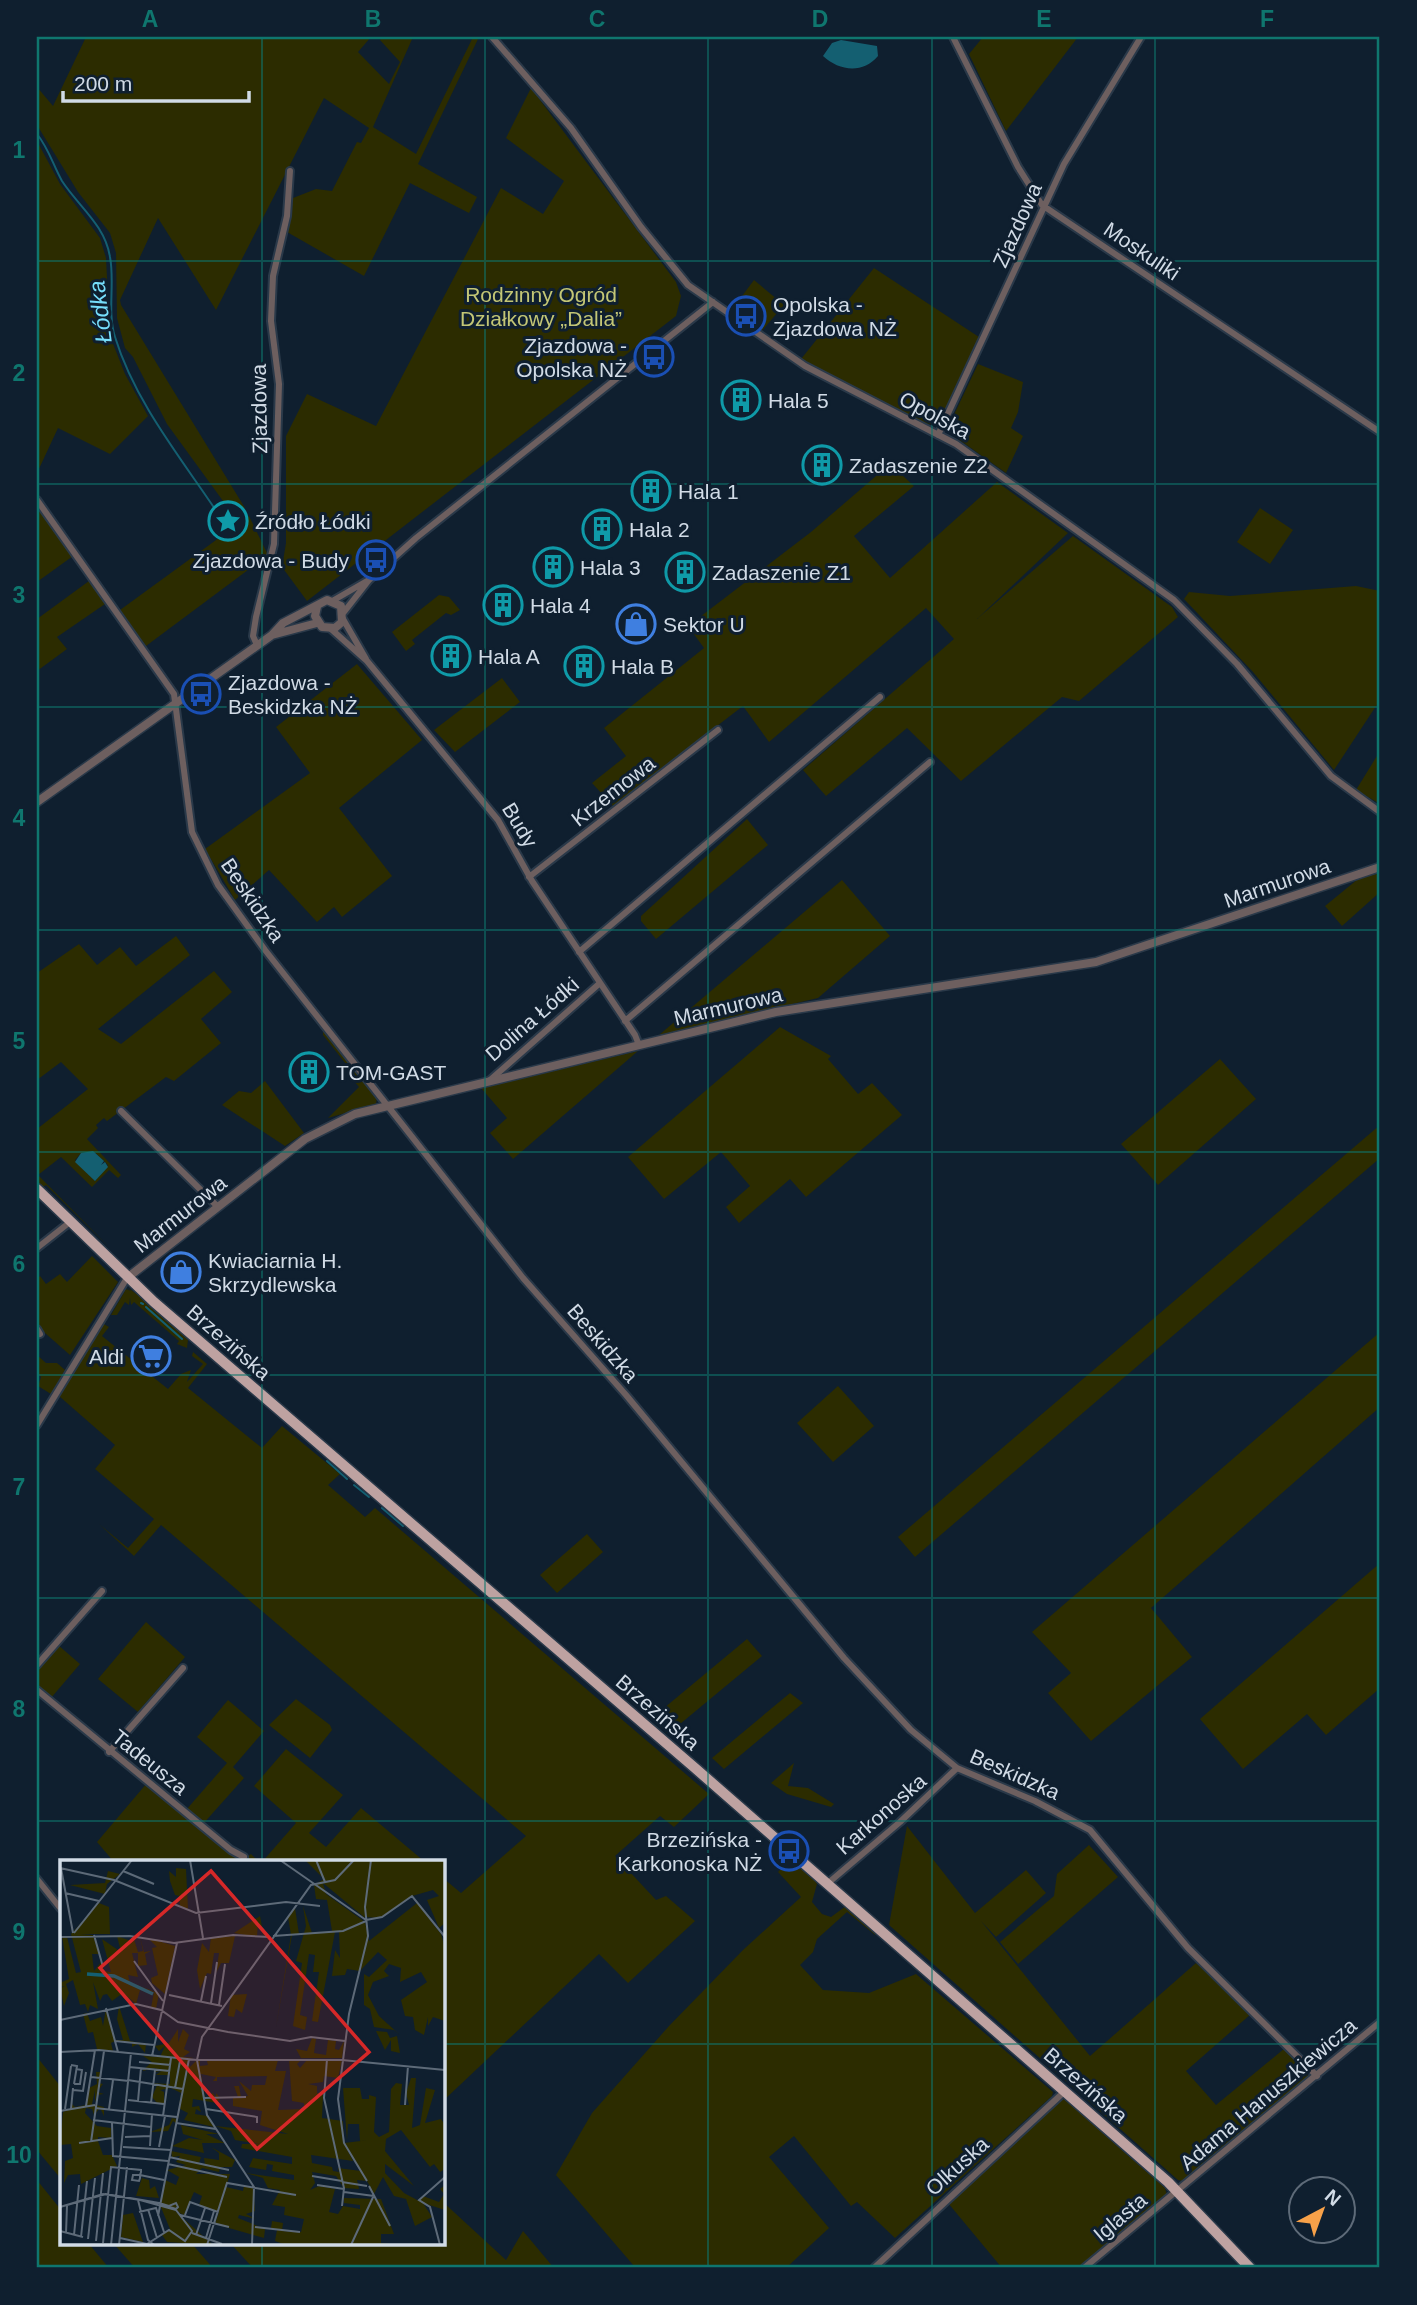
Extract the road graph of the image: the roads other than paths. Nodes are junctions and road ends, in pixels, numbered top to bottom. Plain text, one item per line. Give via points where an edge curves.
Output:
1 (492, 37) edge
2 (953, 37) edge
3 (1142, 37) edge
4 (290, 171) dead end
5 (1045, 206) junction
6 (713, 302) junction
7 (1380, 432) edge
8 (938, 435) junction
9 (37, 500) edge
10 (369, 580) junction
11 (334, 600) junction
12 (317, 607) junction
13 (344, 616) junction
14 (317, 623) junction
15 (331, 629) junction
16 (272, 635) junction
17 (257, 645) junction
18 (367, 660) junction
19 (880, 697) dead end
20 (177, 702) junction
21 (718, 730) dead end
22 (930, 762) dead end
23 (37, 802) edge
24 (1380, 812) edge
25 (1380, 867) edge
26 (529, 877) junction
27 (579, 952) junction
28 (600, 983) junction
29 (625, 1021) junction
30 (639, 1045) junction
31 (488, 1082) junction
32 (388, 1106) junction
33 (121, 1111) dead end
34 (37, 1189) edge
35 (218, 1207) junction
36 (69, 1222) junction
37 (37, 1248) edge
38 (127, 1278) junction
39 (37, 1425) edge
40 (102, 1591) dead end
41 (37, 1665) edge
42 (183, 1668) dead end
43 (37, 1690) edge
44 (109, 1752) junction
45 (957, 1768) junction
46 (244, 1857) dead end
47 (37, 1879) edge
48 (827, 1884) junction
49 (60, 1908) edge
50 (1380, 2022) edge
51 (1317, 2076) junction
52 (1065, 2092) junction
53 (1178, 2192) junction
54 (874, 2268) edge
55 (1084, 2268) edge
56 (1250, 2268) edge

1 - 6 street, Opolska via 571,128 681,279
2 - 5 street, Moskuliki via 1018,166
3 - 5 street, Zjazdowa via 1069,156
4 - 17 street, Zjazdowa via 287,216 273,276 271,321 279,384 274,544 255,623
5 - 7 street, Moskuliki
5 - 8 street, Zjazdowa
6 - 8 street, Opolska via 805,366
6 - 10 street via 424,531
8 - 24 street, Opolska via 1178,604 1237,664 1326,771
9 - 20 street, Beskidzka
10 - 11 street
10 - 13 street
11 - 12 street
11 - 13 street
12 - 14 street
12 - 16 street via 283,623
13 - 15 street
13 - 18 street, Budy
14 - 15 street
14 - 16 street
15 - 18 street, Budy
16 - 17 street
17 - 20 street
18 - 26 street, Budy via 498,820
19 - 27 street
20 - 23 street
20 - 32 street, Beskidzka via 191,822 202,856 259,943
21 - 26 street, Krzemowa
22 - 29 street
25 - 30 street, Marmurowa via 1096,962 776,1012
26 - 27 street, Budy
27 - 28 street, Budy
28 - 29 street, Budy
28 - 31 street, Dolina Łódki
29 - 30 street, Budy
30 - 31 street, Marmurowa
31 - 32 street, Marmurowa
32 - 35 street, Marmurowa via 318,1131
32 - 45 street, Beskidzka via 523,1278 844,1658 911,1730
33 - 35 street
34 - 36 main road, Brzezińska
35 - 38 street, Marmurowa
36 - 37 street
36 - 38 main road, Brzezińska
38 - 39 street
38 - 48 main road, Brzezińska
40 - 41 street
42 - 44 street
43 - 44 street, Tadeusza
44 - 46 street, Tadeusza
45 - 48 street, Karkonoska
45 - 51 street, Beskidzka via 1090,1830 1188,1948
47 - 49 street
48 - 52 main road, Brzezińska
50 - 51 street, Adama Hanuszkiewicza
51 - 53 street, Adama Hanuszkiewicza
52 - 53 main road, Brzezińska
52 - 54 street, Olkuska
53 - 55 street, Iglasta
53 - 56 main road, Brzezińska

